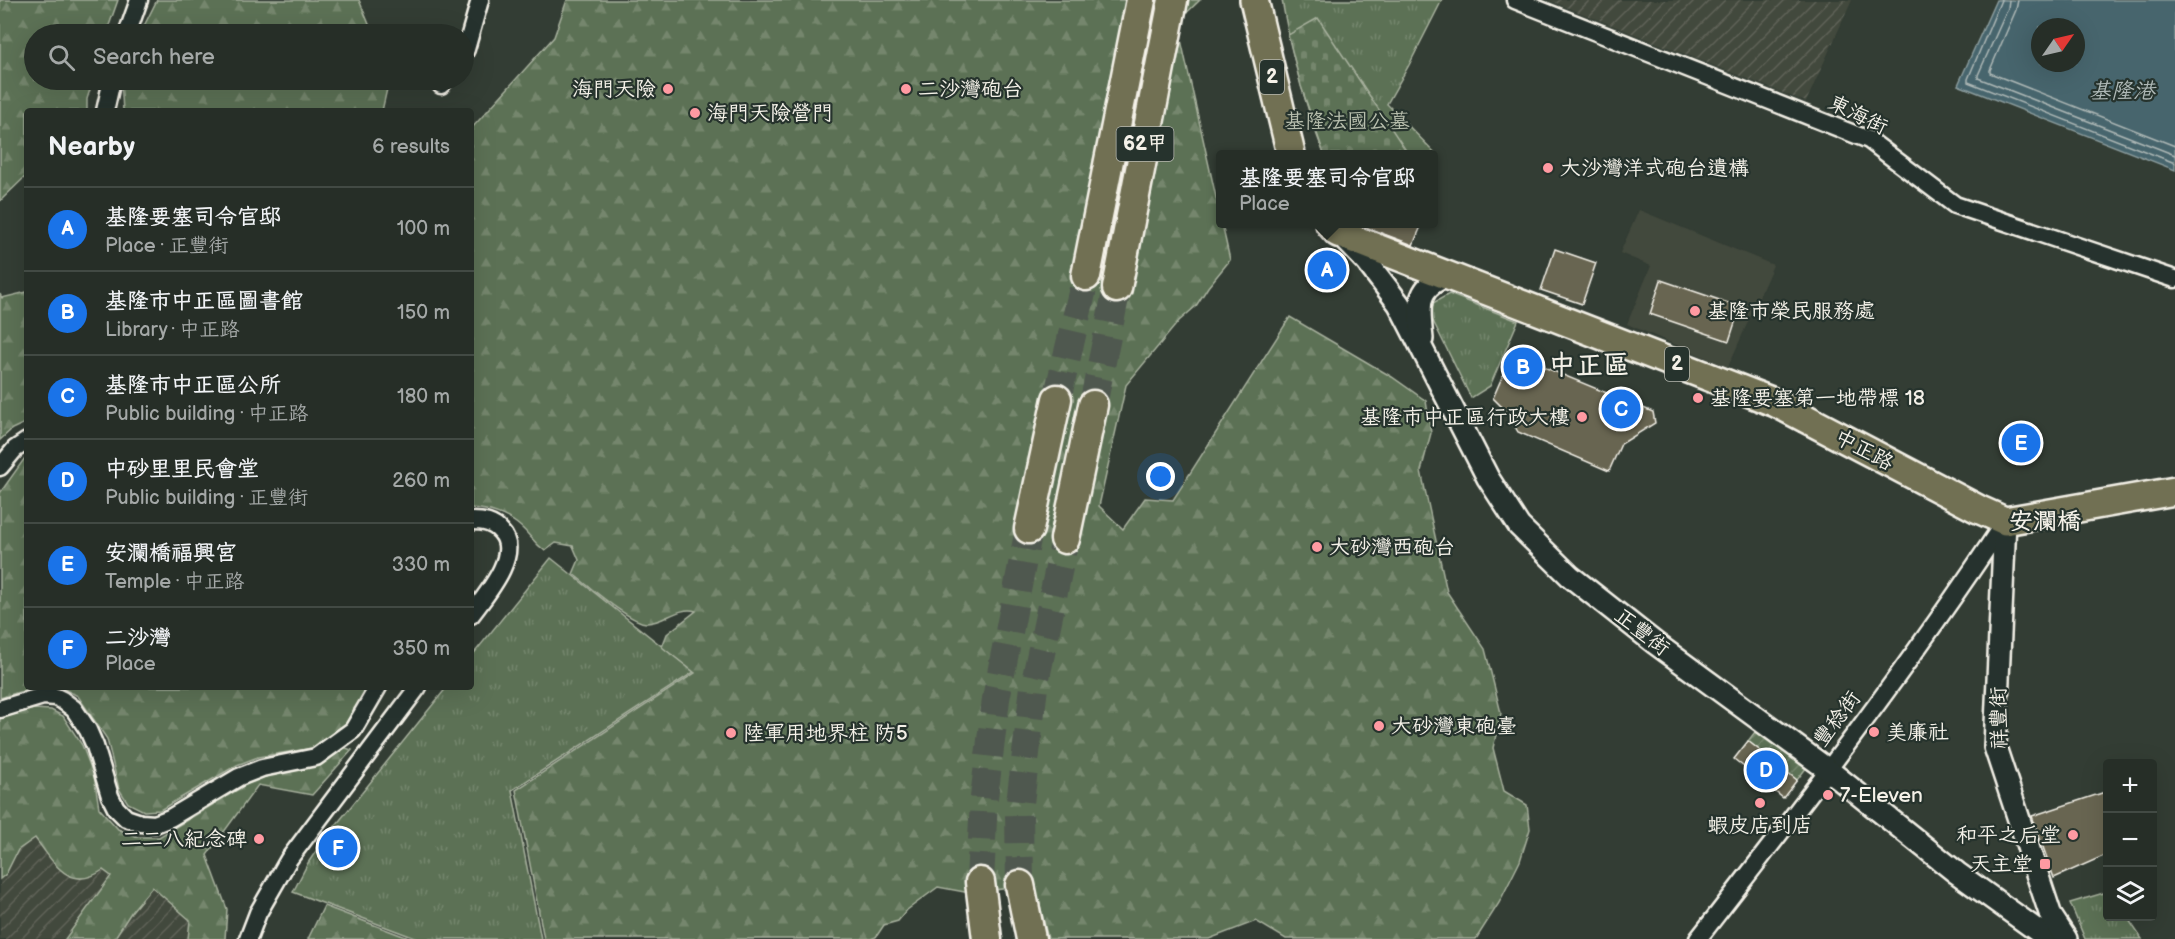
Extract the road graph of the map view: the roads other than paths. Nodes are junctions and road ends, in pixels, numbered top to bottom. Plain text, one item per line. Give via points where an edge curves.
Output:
1 (139, 0) edge
2 (480, 0) edge
3 (1141, 0) edge
4 (1173, 0) edge
5 (1254, 0) edge
6 (1515, 0) edge
7 (131, 24) edge
8 (473, 24) edge
9 (110, 90) edge
10 (106, 108) edge
11 (1290, 150) edge
12 (1334, 228) edge
13 (1450, 275) junction
14 (1086, 276) tunnel mouth
15 (2175, 279) edge
16 (1117, 288) tunnel mouth
17 (1423, 350) junction
18 (1058, 399) tunnel mouth
19 (1093, 405) tunnel mouth
20 (24, 443) edge
21 (0, 467) edge
22 (2175, 491) edge
23 (2005, 520) junction
24 (474, 521) edge
25 (1029, 529) tunnel mouth
26 (1065, 539) tunnel mouth
27 (474, 610) edge
28 (376, 690) edge
29 (416, 690) edge
30 (0, 709) edge
31 (1827, 769) junction
32 (980, 882) tunnel mouth
33 (1020, 885) tunnel mouth
34 (2042, 891) junction
35 (2008, 911) junction
36 (248, 939) edge
37 (987, 939) edge
38 (1031, 939) edge
39 (1698, 939) edge
40 (2049, 939) edge
41 (2066, 939) edge

1 - 7 street
2 - 8 street
3 - 14 highway, 62甲
4 - 16 highway, 62甲
5 - 11 main road, 2
6 - 15 street, 東海街 via 1869,140 1954,205
9 - 10 street
12 - 13 main road, 中正路 / 2
12 - 17 street, 正豐街 via 1399,304
13 - 17 street via 1434,280 1423,294 1419,311
13 - 23 main road, 中正路 / 2 via 1776,404
17 - 31 street, 正豐街 via 1488,478 1519,526 1589,591
18 - 25 highway
19 - 26 highway
20 - 21 street
22 - 23 main road
23 - 31 street, 豐稔街 via 1956,595
23 - 34 street, 祥豐街 via 1995,747
24 - 27 street via 498,528 508,542 508,549 503,566
28 - 30 street via 353,730 316,757 238,777 155,824 126,818 116,808 95,746 79,716 62,700 43,696
29 - 36 street via 296,850 265,900
31 - 35 street, 正豐街
31 - 39 street, 豐稔街
32 - 37 highway
33 - 38 highway
34 - 35 street via 2036,906 2021,912
34 - 41 street, 祥豐街 via 2051,916
35 - 40 street, 正豐街

